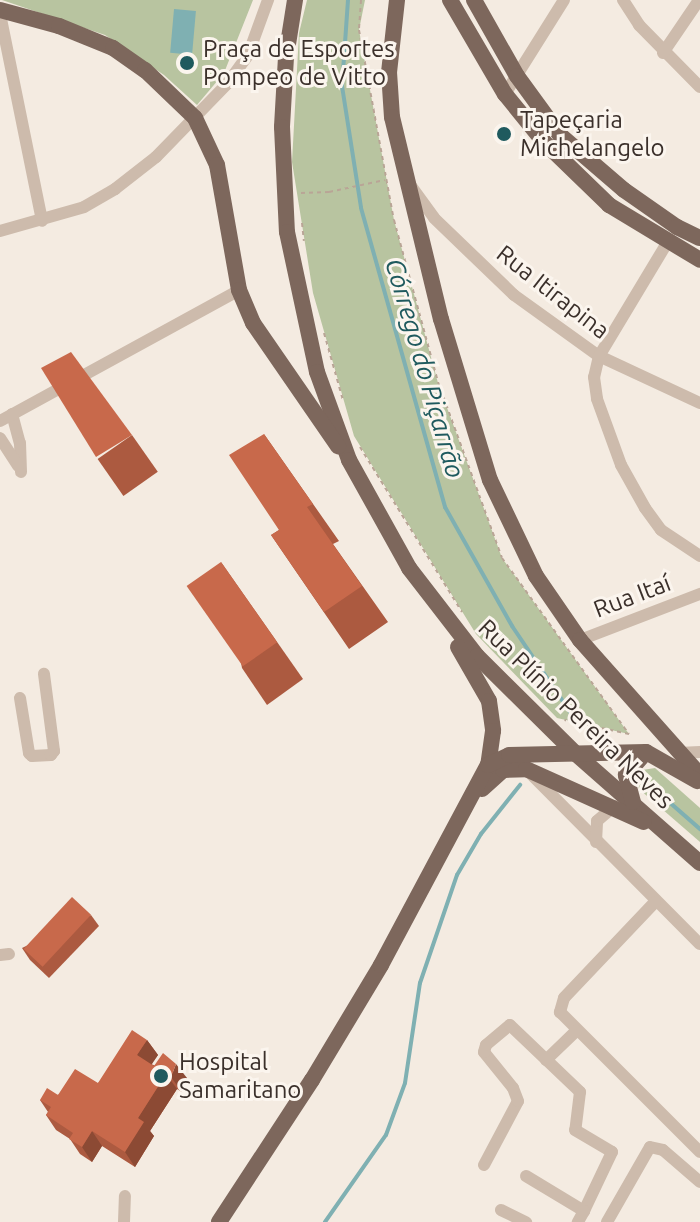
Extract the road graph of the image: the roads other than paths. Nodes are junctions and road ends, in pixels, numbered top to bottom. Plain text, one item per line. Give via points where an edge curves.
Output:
1 (268, 0) edge
2 (295, 0) edge
3 (397, 0) edge
4 (450, 0) edge
5 (474, 0) edge
6 (564, 0) edge
7 (623, 0) edge
8 (699, 0) edge
9 (0, 12) edge
10 (663, 53) junction
11 (517, 76) junction
12 (700, 87) edge
13 (505, 94) junction
14 (195, 118) junction
15 (406, 180) junction
16 (42, 221) junction
17 (0, 231) edge
18 (700, 238) edge
19 (667, 243) junction
20 (700, 260) edge
21 (239, 290) junction
22 (599, 356) junction
23 (700, 403) edge
24 (6, 418) edge
25 (0, 438) edge
26 (354, 455) junction
27 (700, 556) edge
28 (700, 594) edge
29 (431, 601) junction
30 (580, 640) junction
31 (44, 674) dead end
32 (20, 698) dead end
33 (646, 752) junction
34 (700, 752) edge
35 (679, 753) junction
36 (576, 754) junction
37 (488, 765) junction
38 (526, 769) junction
39 (700, 774) edge
40 (700, 783) edge
41 (469, 806) junction
42 (614, 806) junction
43 (635, 806) junction
44 (596, 842) junction
45 (683, 848) junction
46 (700, 863) edge
47 (655, 902) junction
48 (700, 944) edge
49 (576, 1031) junction
50 (546, 1060) junction
51 (700, 1152) edge
52 (484, 1165) dead end
53 (526, 1176) dead end
54 (700, 1182) edge
55 (125, 1196) dead end
56 (501, 1210) dead end
57 (581, 1216) edge
58 (124, 1222) edge
59 (219, 1222) edge
60 (526, 1222) edge
61 (607, 1222) edge

1 - 14 street via 248,55
2 - 26 main road, Rua Plínio Pereira Neves via 282,127 287,232 317,372
3 - 15 main road via 389,72 392,117
4 - 13 main road
5 - 11 main road
6 - 11 street
7 - 10 street
8 - 10 street
9 - 14 main road via 59,26 113,48 145,70
9 - 16 street
10 - 12 street
11 - 13 street
11 - 18 main road via 584,160
13 - 19 main road via 577,176 609,205
14 - 16 street via 115,189 84,207
14 - 21 main road via 217,165
15 - 22 street, Rua Itirapina via 483,268
15 - 30 main road via 490,480 536,576
16 - 17 street
19 - 20 main road
19 - 22 street
21 - 24 street
21 - 26 main road via 253,323
22 - 23 street, Rua Itirapina
22 - 27 street via 594,377 597,399 621,465 661,530
24 - 25 street via 20,443 21,472
26 - 29 main road, Rua Plínio Pereira Neves via 386,531
28 - 30 street, Rua Itaí
29 - 36 main road, Rua Plínio Pereira Neves via 477,656
29 - 37 main road via 489,701 493,731
30 - 35 main road
31 - 32 street via 51,755 29,753
33 - 36 main road
33 - 40 main road
33 - 43 main road via 626,775
34 - 35 street
35 - 39 main road
36 - 37 main road via 509,755
36 - 43 main road, Rua Plínio Pereira Neves
37 - 41 main road
38 - 41 main road via 496,774
38 - 42 main road
38 - 44 street
41 - 59 main road via 328,1055
42 - 44 street via 597,821
42 - 45 main road
43 - 45 main road, Rua Plínio Pereira Neves
44 - 47 street
45 - 46 main road, Rua Plínio Pereira Neves
47 - 48 street
47 - 49 street via 564,998 564,1019
49 - 50 street
49 - 51 street
50 - 52 street via 510,1025 486,1045 485,1056 518,1101
50 - 57 street via 580,1092 575,1130 613,1154
53 - 57 street
54 - 61 street via 663,1150 650,1147
55 - 58 street
56 - 60 street

